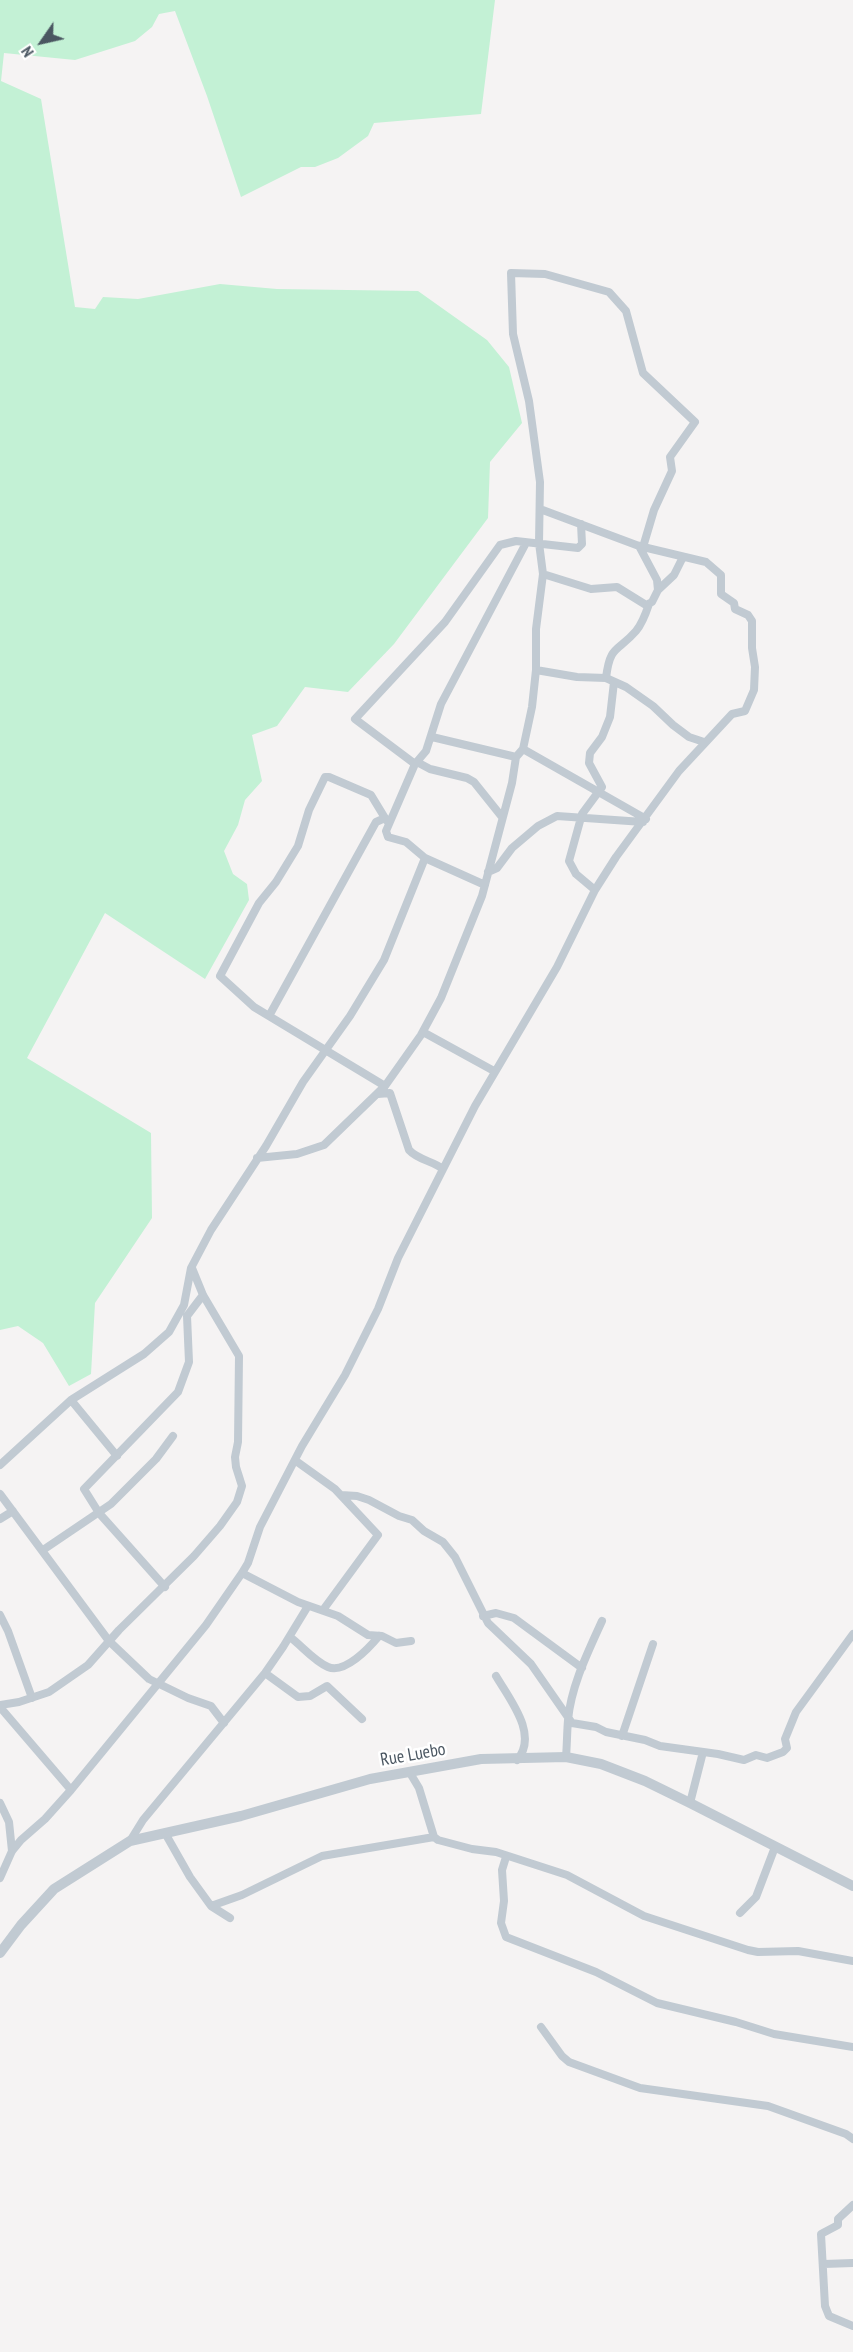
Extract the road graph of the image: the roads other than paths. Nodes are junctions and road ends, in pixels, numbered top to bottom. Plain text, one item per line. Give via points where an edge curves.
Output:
1 (540, 509) junction
2 (581, 524) junction
3 (526, 543) junction
4 (539, 543) junction
5 (641, 546) junction
6 (683, 557) junction
7 (543, 574) junction
8 (658, 590) junction
9 (650, 604) junction
10 (536, 670) junction
11 (610, 680) junction
12 (432, 737) junction
13 (704, 742) junction
14 (523, 748) junction
15 (516, 757) junction
16 (416, 763) junction
17 (600, 791) junction
18 (502, 817) junction
19 (580, 818) junction
20 (387, 820) junction
21 (644, 820) junction
22 (425, 858) junction
23 (489, 872) junction
24 (485, 885) junction
25 (595, 890) junction
26 (269, 1016) junction
27 (423, 1032) junction
28 (325, 1051) junction
29 (494, 1071) junction
30 (385, 1086) junction
31 (378, 1094) junction
32 (257, 1158) junction
33 (443, 1169) junction
34 (191, 1268) junction
35 (203, 1296) junction
36 (71, 1400) junction
37 (173, 1436) dead end
38 (117, 1456) junction
39 (296, 1461) junction
40 (0, 1465) edge
41 (0, 1494) edge
42 (341, 1495) junction
43 (369, 1500) junction
44 (13, 1511) junction
45 (99, 1513) junction
46 (0, 1519) edge
47 (367, 1521) junction
48 (43, 1550) junction
49 (242, 1573) junction
50 (165, 1587) junction
51 (308, 1606) junction
52 (323, 1610) junction
53 (0, 1616) edge
54 (483, 1616) junction
55 (602, 1621) dead end
56 (853, 1634) edge
57 (379, 1636) junction
58 (290, 1637) junction
59 (109, 1641) junction
60 (411, 1641) dead end
61 (653, 1644) dead end
62 (582, 1668) junction
63 (265, 1673) junction
64 (496, 1676) dead end
65 (158, 1683) junction
66 (32, 1698) junction
67 (19, 1702) junction
68 (0, 1706) edge
69 (568, 1717) junction
70 (10, 1719) junction
71 (362, 1719) dead end
72 (224, 1723) junction
73 (622, 1736) junction
74 (703, 1752) junction
75 (566, 1757) junction
76 (517, 1760) junction
77 (410, 1773) junction
78 (71, 1790) junction
79 (0, 1803) edge
80 (690, 1803) junction
81 (165, 1833) junction
82 (434, 1837) junction
83 (130, 1841) junction
84 (776, 1847) junction
85 (12, 1851) junction
86 (506, 1857) junction
87 (0, 1878) edge
88 (853, 1886) edge
89 (212, 1906) junction
90 (740, 1913) dead end
91 (230, 1918) dead end
92 (0, 1953) edge
93 (853, 1960) edge
94 (541, 2027) dead end
95 (853, 2047) edge
96 (853, 2139) edge
97 (853, 2205) edge
98 (853, 2263) edge
99 (824, 2264) junction
100 (853, 2326) edge

1 - 2 street
1 - 4 street
1 - 5 street via 536,440 513,334 511,273 545,274 609,292 626,311 643,374 695,422 670,457 672,471
2 - 4 street via 582,544 578,548
2 - 5 street
3 - 4 street
3 - 12 street via 441,704
3 - 16 street via 500,545 445,622 355,719
4 - 7 street
5 - 6 street
5 - 8 street
6 - 8 street via 674,575
6 - 13 street via 706,562 716,569 722,577 721,594 752,621 754,690 745,711 732,714
7 - 9 street via 591,589 617,587
7 - 10 street
8 - 9 street
9 - 11 street via 637,630 613,652 608,663
10 - 11 street
10 - 14 street
11 - 13 street via 661,712 689,737
11 - 17 street via 610,717 590,753 589,763 600,782
12 - 15 street
12 - 16 street
13 - 21 street
14 - 15 street
14 - 17 street
15 - 18 street
16 - 18 street via 474,782
16 - 20 street
17 - 19 street
17 - 21 street
18 - 23 street
19 - 21 street
19 - 23 street via 557,816 538,825
19 - 25 street via 569,861 576,874
20 - 22 street via 388,837 406,842
20 - 26 street via 376,822
20 - 26 street via 371,795 325,777 298,846 260,903 220,976
21 - 25 street
22 - 24 street
22 - 28 street via 384,960
23 - 24 street
24 - 27 street via 462,949
25 - 29 street via 557,967
26 - 28 street
27 - 29 street
27 - 30 street
28 - 30 street
28 - 32 street
29 - 33 street
30 - 31 street
31 - 32 street via 324,1145 297,1154
31 - 33 street via 390,1093 413,1155
32 - 34 street
33 - 39 street via 345,1375
34 - 35 street
34 - 36 street via 184,1305 169,1332 144,1354
35 - 38 street via 187,1316 189,1362 178,1392
35 - 50 street via 239,1356 236,1467 242,1486 237,1502 220,1526
36 - 38 street
36 - 40 street
37 - 45 street via 149,1467
38 - 45 street via 84,1489
39 - 42 street
39 - 49 street via 260,1527
41 - 44 street
42 - 43 street
42 - 47 street
43 - 47 street via 364,1507
43 - 54 street via 412,1520 443,1542 463,1572
44 - 46 street
44 - 48 street
45 - 48 street
45 - 50 street
47 - 52 street via 378,1538
48 - 59 street
49 - 51 street
49 - 65 street
50 - 59 street
51 - 52 street
51 - 58 street
52 - 57 street via 368,1635
53 - 66 street
54 - 62 street via 496,1613 514,1618
54 - 69 street via 531,1664
55 - 62 street
56 - 74 street via 796,1712 783,1752 744,1760
57 - 58 street via 361,1655 335,1668
57 - 60 street via 396,1643
58 - 63 street
59 - 65 street
59 - 66 street via 81,1671
61 - 73 street
62 - 69 street
63 - 71 street via 298,1697 310,1696 327,1686
63 - 72 street
64 - 76 street via 525,1733 526,1746
65 - 72 street via 211,1706
65 - 78 street
66 - 67 street
67 - 68 street
67 - 70 street
68 - 70 street
69 - 73 street via 575,1725
69 - 75 street
70 - 78 street
72 - 83 street
73 - 74 street
74 - 80 street
75 - 76 street, Rue Luebo
75 - 80 street, Rue Luebo via 624,1772
76 - 77 street, Rue Luebo via 481,1759
77 - 81 street, Rue Luebo via 370,1779
77 - 82 street via 419,1788
78 - 85 street
79 - 85 street via 9,1822
80 - 84 street, Rue Luebo
81 - 83 street, Rue Luebo
81 - 89 street
82 - 86 street
82 - 89 street via 322,1857
83 - 92 street, Rue Luebo via 54,1889
84 - 88 street, Rue Luebo
84 - 90 street via 756,1897
85 - 87 street
86 - 93 street via 567,1875 654,1919 748,1950 798,1951
86 - 95 street via 502,1870 501,1923 506,1937 596,1972 657,2003 774,2034
89 - 91 street
94 - 96 street via 569,2062 620,2082 672,2094 768,2106
97 - 99 street via 838,2219 835,2229 821,2234
98 - 99 street
99 - 100 street via 825,2306 829,2316

